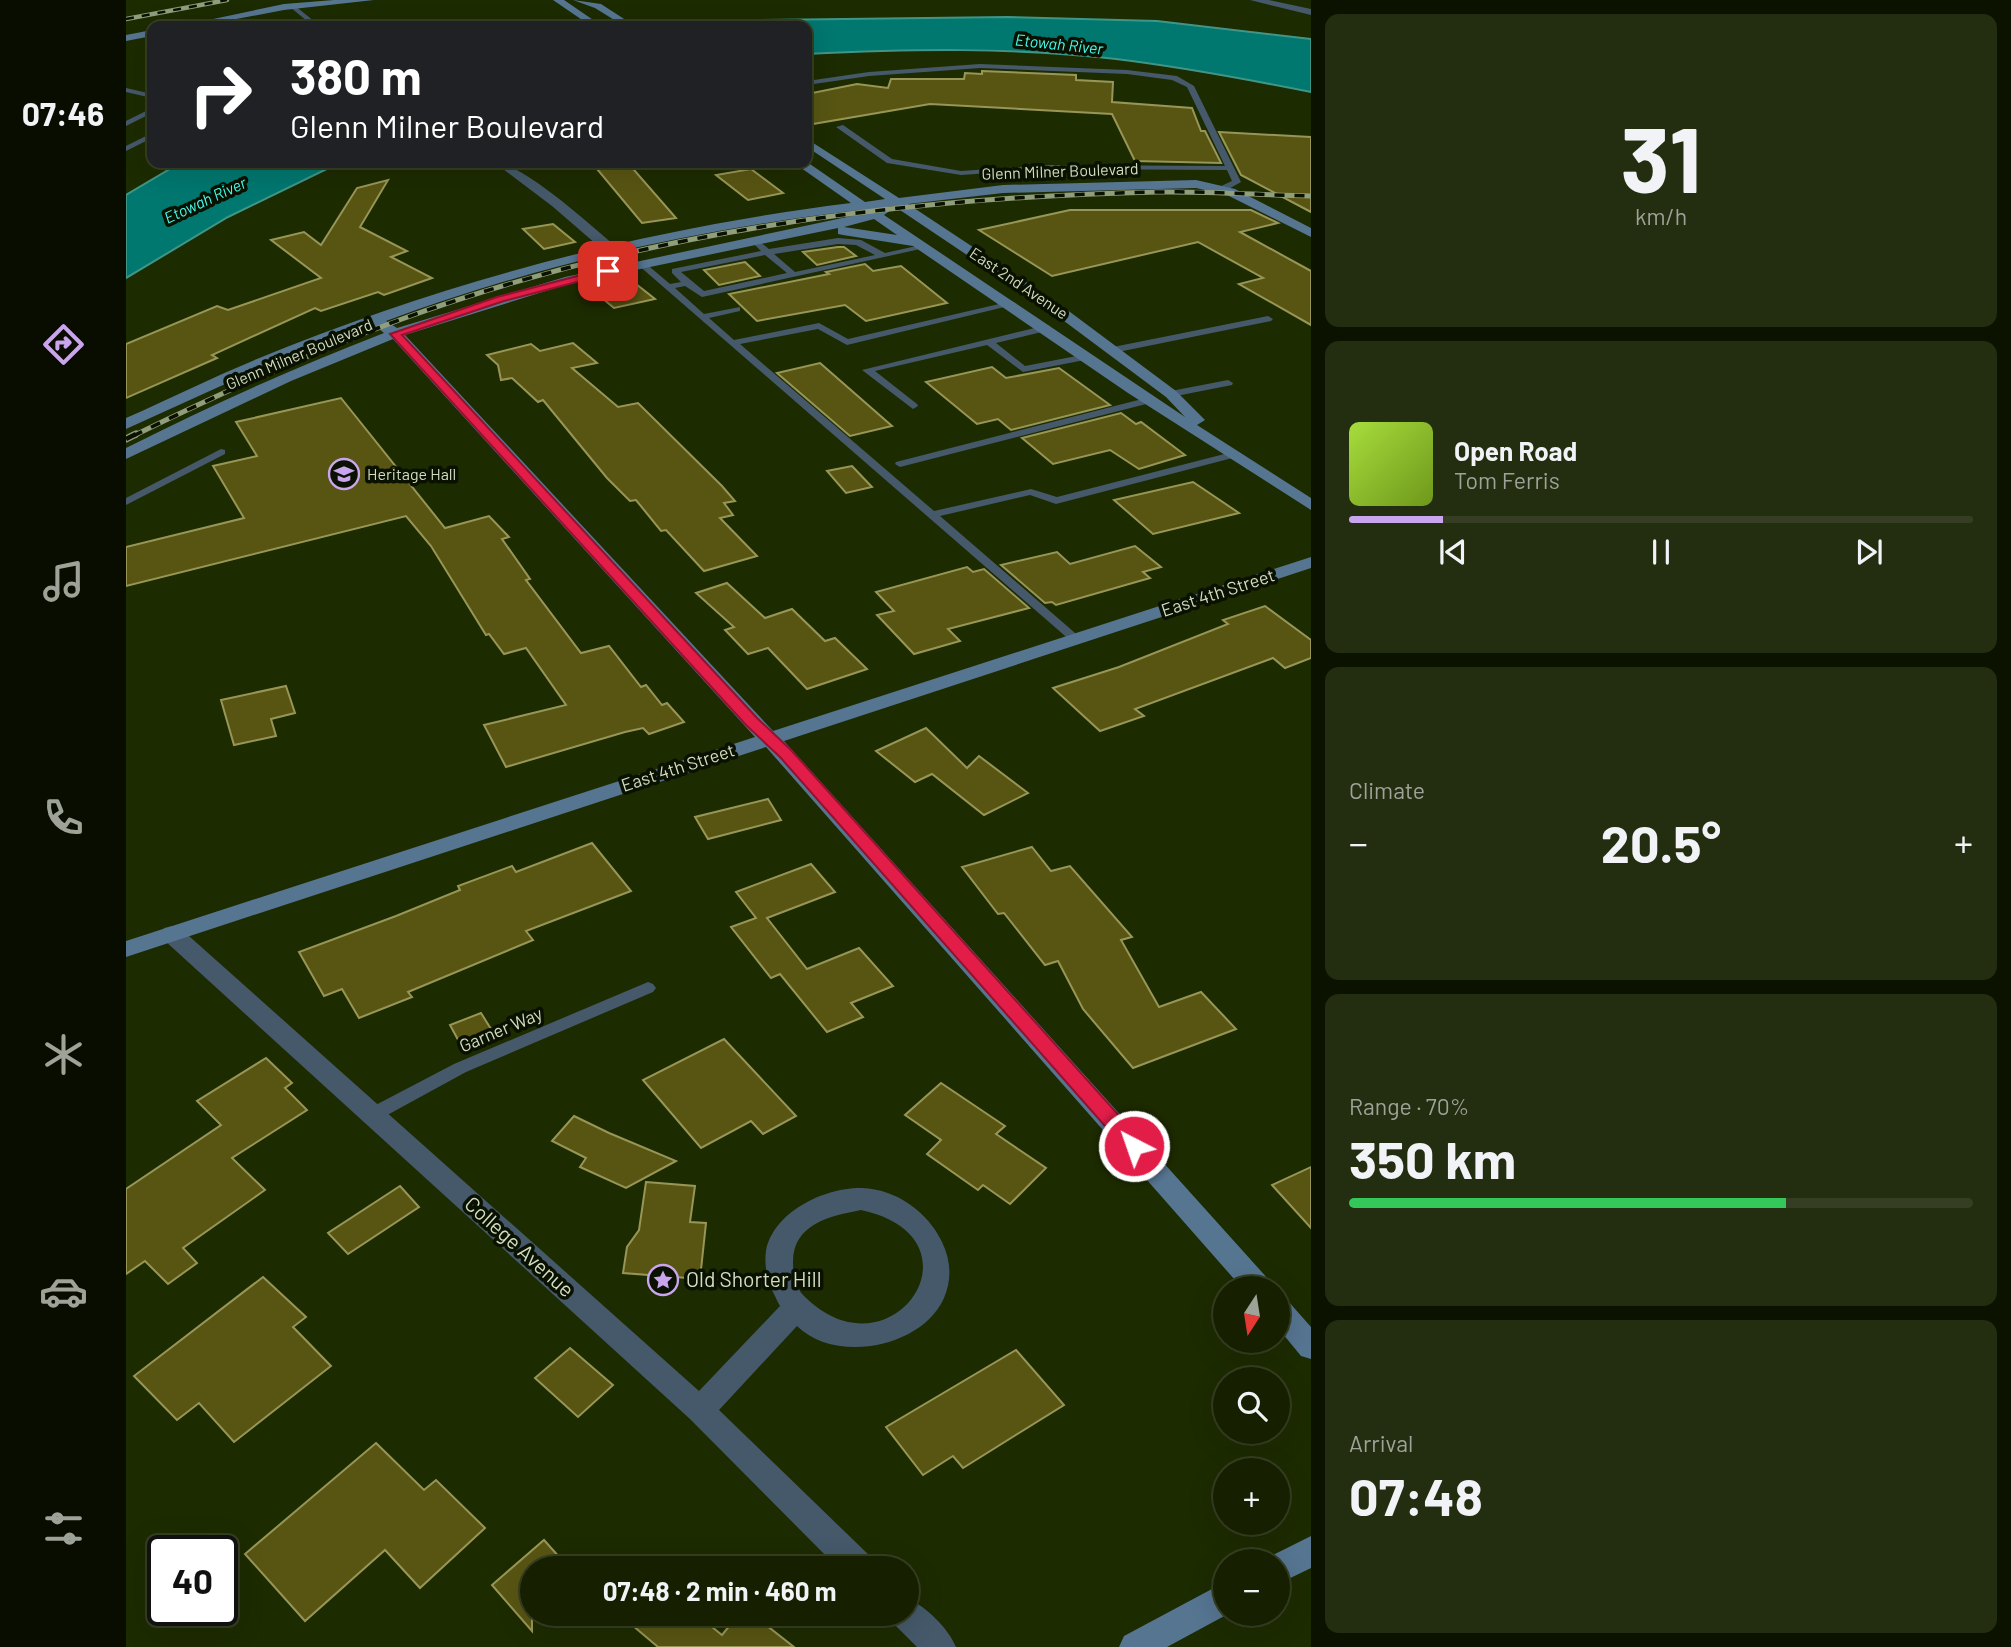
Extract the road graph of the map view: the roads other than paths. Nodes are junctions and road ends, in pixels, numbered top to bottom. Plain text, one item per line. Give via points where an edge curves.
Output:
1 (369, 0) edge
2 (558, 0) edge
3 (578, 0) edge
4 (1255, 0) edge
5 (292, 6) junction
6 (1311, 12) edge
7 (212, 21) edge
8 (311, 21) edge
9 (589, 21) edge
10 (621, 21) edge
11 (147, 34) edge
12 (126, 38) edge
13 (812, 82) edge
14 (126, 90) edge
15 (139, 93) junction
16 (147, 95) edge
17 (126, 100) edge
18 (147, 113) edge
19 (126, 124) edge
20 (840, 127) dead end
21 (147, 138) edge
22 (812, 145) edge
23 (126, 149) edge
24 (508, 168) edge
25 (793, 168) edge
26 (808, 168) edge
27 (1187, 168) junction
28 (1230, 168) junction
29 (853, 172) junction
30 (1196, 184) junction
31 (1114, 185) junction
32 (1222, 189) junction
33 (899, 203) junction
34 (871, 210) junction
35 (777, 216) junction
36 (1311, 233) edge
37 (754, 240) junction
38 (611, 249) junction
39 (928, 251) junction
40 (767, 252) junction
41 (884, 256) junction
42 (635, 265) junction
43 (794, 275) junction
44 (687, 283) junction
45 (667, 287) junction
46 (1012, 304) junction
47 (737, 309) dead end
48 (702, 317) junction
49 (375, 319) junction
50 (1268, 319) dead end
51 (1047, 328) junction
52 (395, 334) junction
53 (988, 341) junction
54 (732, 343) junction
55 (1113, 350) junction
56 (1087, 357) junction
57 (1228, 383) dead end
58 (1171, 394) junction
59 (1150, 400) junction
60 (914, 406) dead end
61 (126, 424) edge
62 (1218, 442) junction
63 (221, 452) dead end
64 (126, 454) edge
65 (1237, 454) junction
66 (900, 464) dead end
67 (126, 502) edge
68 (1311, 505) edge
69 (932, 515) junction
70 (1311, 562) edge
71 (1076, 639) junction
72 (769, 738) junction
73 (172, 933) junction
74 (126, 949) edge
75 (648, 988) dead end
76 (374, 1114) junction
77 (1248, 1276) edge
78 (796, 1308) junction
79 (1290, 1323) edge
80 (1311, 1347) edge
81 (700, 1410) junction
82 (1311, 1551) edge
83 (847, 1556) edge
84 (1290, 1562) edge
85 (1213, 1605) edge
86 (918, 1626) edge
87 (940, 1647) edge
88 (1135, 1647) edge

1 - 5 street
2 - 9 street
3 - 10 street
4 - 6 street
5 - 7 street
5 - 8 lane
11 - 12 street
13 - 28 lane via 980,66 1174,78 1190,86
14 - 15 lane
15 - 16 lane
15 - 17 lane
18 - 19 lane
20 - 27 lane via 890,161 961,173 1048,167
21 - 23 lane
22 - 29 street, East 2nd Avenue
24 - 38 street
25 - 35 street via 817,186 818,194 806,205
26 - 34 street, East 2nd Avenue
27 - 28 lane
27 - 30 lane
28 - 32 lane via 1237,182
29 - 31 street via 902,186 937,188 1058,180
29 - 33 street, East 2nd Avenue
30 - 31 street, Glenn Milner Boulevard
30 - 32 street, Glenn Milner Boulevard
31 - 33 street, Glenn Milner Boulevard via 992,190
32 - 36 street, Glenn Milner Boulevard
33 - 34 street, Glenn Milner Boulevard
33 - 55 street, East 2nd Avenue
34 - 35 street, Glenn Milner Boulevard
34 - 37 street, Glenn Milner Boulevard via 861,220
34 - 39 street, East 2nd Avenue
35 - 38 street, Glenn Milner Boulevard
37 - 39 street via 858,231
37 - 40 lane
37 - 42 street, Glenn Milner Boulevard
38 - 42 street
38 - 49 street, Glenn Milner Boulevard
39 - 41 lane
39 - 46 street, East 2nd Avenue
40 - 41 lane via 838,241 858,242
40 - 43 lane
40 - 44 lane via 675,271
41 - 43 lane
42 - 45 lane
42 - 52 street, Glenn Milner Boulevard via 526,292
43 - 44 lane via 702,295
44 - 45 lane
45 - 48 lane
46 - 51 street, East 2nd Avenue
46 - 54 lane via 847,342 819,326
47 - 48 lane
48 - 54 lane
49 - 52 street
49 - 61 street, Glenn Milner Boulevard via 262,362
50 - 55 lane
51 - 53 lane
51 - 56 street, East 2nd Avenue
52 - 64 street, Glenn Milner Boulevard via 273,382
52 - 72 street
53 - 56 lane via 1023,369
53 - 60 lane via 867,370
54 - 69 lane
55 - 58 street, East 2nd Avenue
56 - 59 street, East 2nd Avenue
57 - 58 lane
58 - 62 street, East 2nd Avenue
59 - 62 street, East 2nd Avenue
59 - 66 lane
62 - 65 street, East 2nd Avenue
63 - 67 lane
65 - 68 street, East 2nd Avenue
65 - 69 lane via 1056,501 1031,492
69 - 71 lane
70 - 71 street, East 4th Street
71 - 72 street, East 4th Street
72 - 73 street, East 4th Street
72 - 77 street
73 - 74 street, East 4th Street
73 - 76 street, College Avenue
75 - 76 lane, Garner Way via 460,1068
76 - 81 street, College Avenue
78 - 78 street via 832,1330 863,1335 892,1330 911,1321 929,1303 937,1282 936,1256 921,1228 901,1212 861,1199 833,1201 809,1210 790,1226 779,1246 776,1263 782,1287
78 - 81 street
79 - 80 street
81 - 83 street, College Avenue
82 - 84 street
85 - 88 street
86 - 87 street

